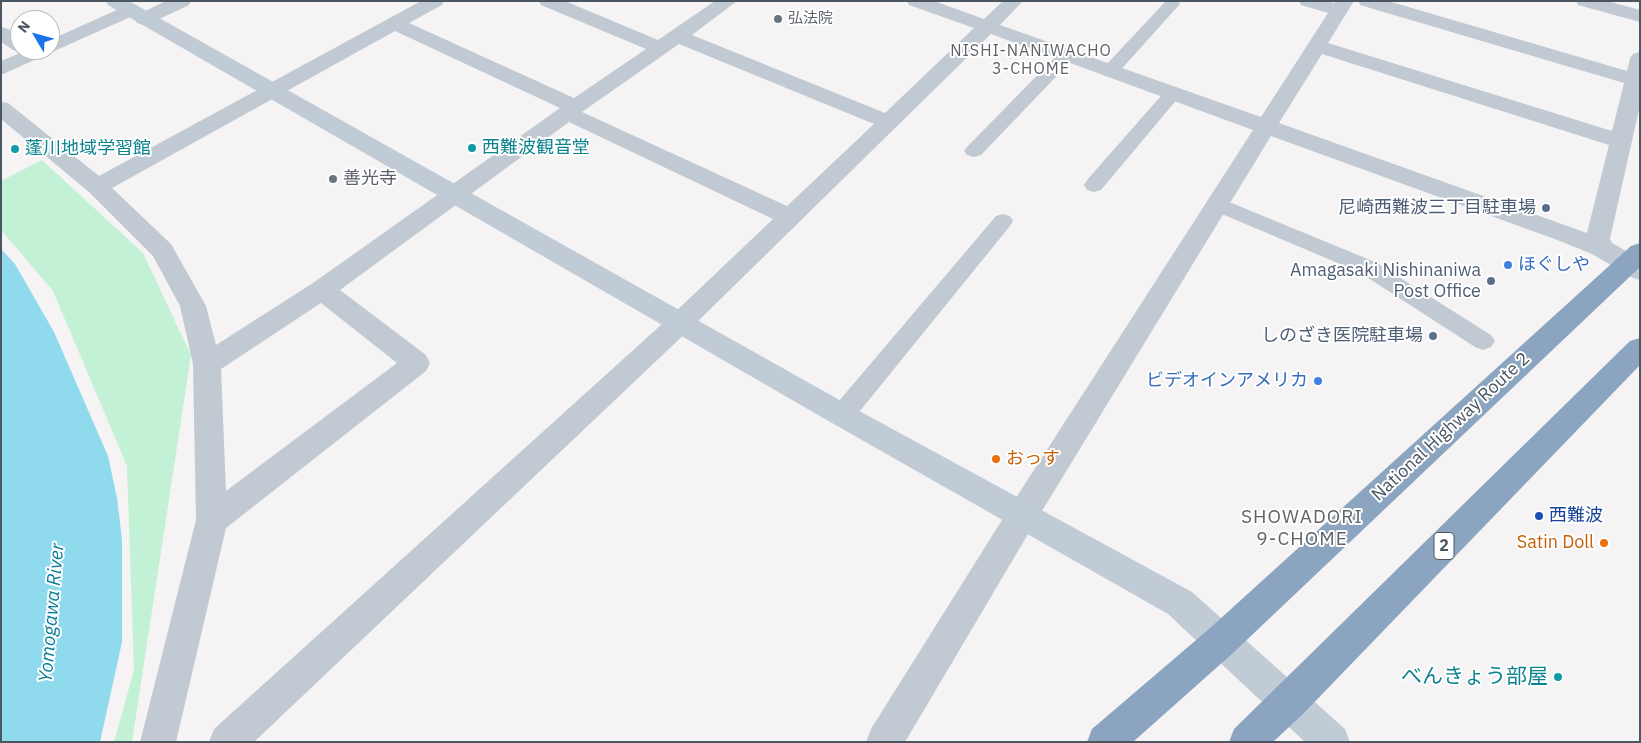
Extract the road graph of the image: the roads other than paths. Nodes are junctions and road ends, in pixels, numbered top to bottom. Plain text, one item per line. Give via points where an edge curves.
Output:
1 (182, 1) edge
2 (548, 1) edge
3 (728, 1) edge
4 (916, 1) edge
5 (1014, 1) edge
6 (1308, 1) edge
7 (1367, 1) edge
8 (1585, 1) edge
9 (431, 2) edge
10 (1172, 4) dead end
11 (1342, 6) edge
12 (129, 10) edge
13 (1640, 16) edge
14 (394, 24) junction
15 (988, 26) junction
16 (60, 38) edge
17 (669, 42) junction
18 (1317, 46) junction
19 (1067, 55) junction
20 (1640, 58) edge
21 (16, 60) edge
22 (1, 69) edge
23 (1111, 70) junction
24 (1635, 80) junction
25 (272, 91) junction
26 (1173, 93) junction
27 (1, 108) edge
28 (571, 110) junction
29 (888, 122) junction
30 (1265, 126) junction
31 (1621, 141) junction
32 (974, 151) dead end
33 (1094, 185) dead end
34 (97, 187) junction
35 (454, 194) junction
36 (1217, 204) junction
37 (789, 217) junction
38 (1003, 221) dead end
39 (1601, 248) junction
40 (1636, 262) edge
41 (322, 290) junction
42 (681, 322) junction
43 (1482, 341) dead end
44 (1640, 348) edge
45 (207, 364) junction
46 (842, 415) junction
47 (1023, 514) junction
48 (212, 520) junction
49 (1221, 641) junction
50 (1290, 702) junction
51 (158, 742) edge
52 (227, 742) edge
53 (884, 742) edge
54 (1105, 742) edge
55 (1247, 742) edge
56 (1332, 742) edge

1 - 12 street
2 - 17 street
3 - 17 street
4 - 15 street
5 - 15 street
6 - 11 street
7 - 24 street
8 - 13 street
9 - 14 street
10 - 23 lane
11 - 18 street
12 - 16 street
12 - 25 street
14 - 25 street
14 - 28 street
15 - 19 street
15 - 29 street
17 - 28 street
17 - 29 street
18 - 30 street
18 - 31 street
19 - 23 street
19 - 32 lane
20 - 24 street
21 - 22 street
23 - 26 street
24 - 31 street
25 - 34 street
25 - 35 street
26 - 30 street
26 - 33 lane
27 - 34 street
28 - 35 street
28 - 37 street
29 - 37 street
30 - 36 street
30 - 39 street
31 - 39 street via 1598,238
34 - 45 street via 162,250 193,306
35 - 41 street
35 - 42 street
36 - 43 lane via 1367,267
36 - 47 street
37 - 42 street
38 - 46 lane
39 - 40 street
40 - 49 highway, National Highway Route 2
41 - 45 street
41 - 48 street via 416,363
42 - 46 street
42 - 52 street
44 - 50 highway, 2
45 - 48 street
46 - 47 street
47 - 49 street via 1180,603
47 - 53 street
48 - 51 street
49 - 50 street
49 - 54 highway, National Highway Route 2
50 - 55 highway, 2
50 - 56 street

